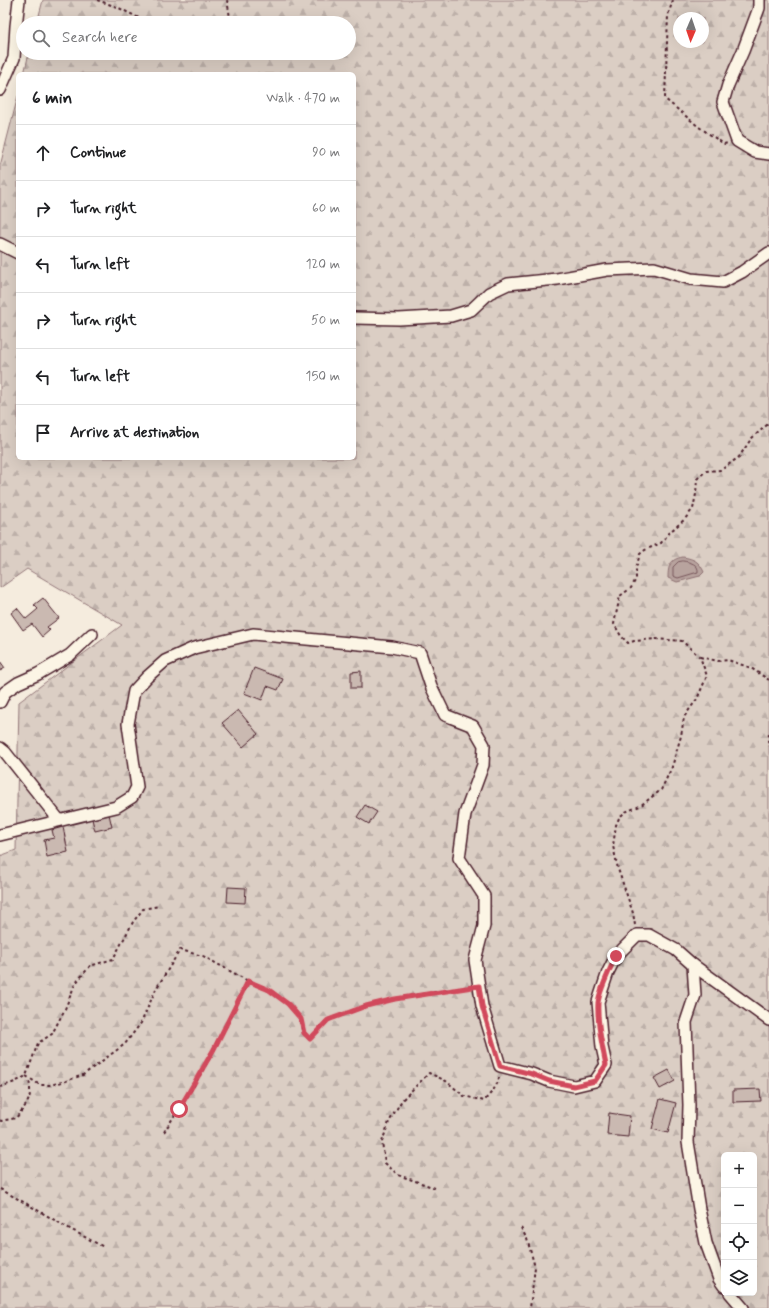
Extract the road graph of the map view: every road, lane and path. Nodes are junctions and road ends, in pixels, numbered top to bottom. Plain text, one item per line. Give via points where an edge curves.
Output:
1 (19, 0) edge
2 (97, 0) edge
3 (227, 0) edge
4 (673, 0) edge
5 (759, 0) edge
6 (17, 16) edge
7 (135, 16) edge
8 (230, 16) edge
9 (16, 26) edge
10 (0, 90) edge
11 (737, 141) junction
12 (769, 154) edge
13 (0, 244) edge
14 (16, 252) edge
15 (769, 253) edge
16 (356, 318) edge
17 (769, 423) edge
18 (92, 634) dead end
19 (700, 657) junction
20 (769, 680) edge
21 (0, 702) edge
22 (769, 734) edge
23 (769, 746) edge
24 (0, 748) edge
25 (59, 820) junction
26 (0, 834) edge
27 (159, 906) dead end
28 (637, 935) junction
29 (693, 965) junction
30 (248, 981) junction
31 (479, 986) junction
32 (769, 1020) edge
33 (500, 1066) junction
34 (26, 1076) junction
35 (29, 1078) junction
36 (0, 1087) edge
37 (0, 1120) edge
38 (164, 1132) dead end
39 (435, 1188) dead end
40 (0, 1189) edge
41 (521, 1228) dead end
42 (104, 1247) dead end
43 (721, 1282) edge
44 (733, 1296) edge
45 (530, 1308) edge
46 (743, 1308) edge

1 - 6 street
2 - 7 path
3 - 8 path
4 - 11 path via 668,14 665,98 724,144
5 - 11 street via 759,8 723,102
9 - 10 street via 14,58
11 - 12 street via 755,152
13 - 14 street
15 - 16 street via 723,282 691,279 654,268 607,270 508,284 489,293 471,310 451,316
17 - 19 path via 751,439 739,457 721,470 706,471 697,479 693,509 661,543 640,554 636,580 631,588 620,596 614,624 628,644 656,639 682,641
18 - 21 street via 70,655 5,692
19 - 20 path via 718,661 728,660 751,668
19 - 28 path via 707,676 697,699 684,717 672,767 661,790 640,806 625,812 616,825 613,846
22 - 23 path
24 - 25 street
25 - 26 street
25 - 31 street via 116,807 132,797 137,787 128,724 134,691 165,661 194,648 253,634 392,647 420,653 431,686 445,715 473,726 484,745 483,765 466,814 459,858 484,896 484,926 475,960
27 - 34 path via 143,909 113,959 90,966 75,984 52,1034 38,1043
28 - 29 street via 649,935 676,950
28 - 33 street via 616,956 598,1002 606,1065 595,1081 574,1086
29 - 32 street
29 - 43 street via 695,995 686,1022 688,1142 706,1243
30 - 31 path via 269,990 288,1004 301,1019 304,1033 310,1039 328,1020 366,1006
30 - 35 path via 203,956 180,950 156,989 141,1023 125,1044 83,1074 66,1081 40,1085
30 - 38 path via 194,1085
31 - 33 street via 482,1006
33 - 39 path via 499,1080 484,1100 464,1096 446,1080 429,1073 402,1100 389,1122 382,1142 385,1162 398,1175
34 - 35 path
34 - 36 path
35 - 37 path via 31,1094 26,1105 16,1118
40 - 42 path
41 - 45 path via 535,1267
44 - 46 street

